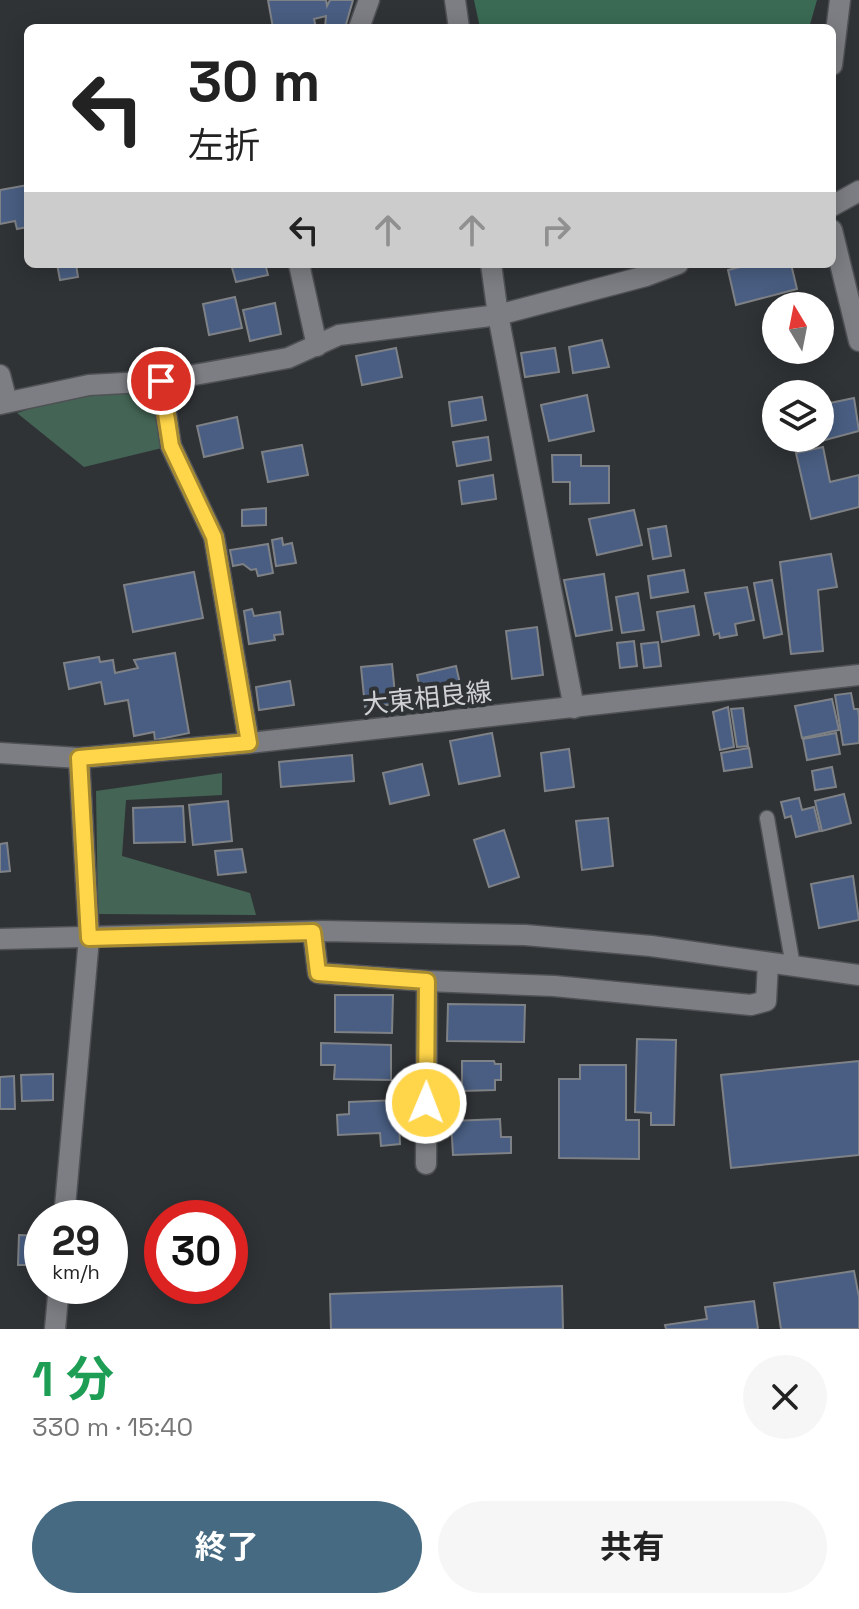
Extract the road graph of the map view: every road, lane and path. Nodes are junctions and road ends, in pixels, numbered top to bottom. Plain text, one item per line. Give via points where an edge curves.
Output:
1 (369, 0) edge
2 (455, 0) edge
3 (840, 0) edge
4 (360, 24) edge
5 (458, 24) edge
6 (836, 32) edge
7 (859, 191) edge
8 (836, 204) edge
9 (836, 246) edge
10 (300, 268) edge
11 (492, 268) edge
12 (667, 268) edge
13 (498, 315) junction
14 (859, 341) edge
15 (317, 346) junction
16 (0, 375) edge
17 (161, 381) junction
18 (4, 403) edge
19 (859, 675) edge
20 (574, 708) junction
21 (249, 743) junction
22 (0, 753) edge
23 (79, 758) junction
24 (767, 818) dead end
25 (313, 932) junction
26 (89, 938) junction
27 (0, 939) edge
28 (768, 963) junction
29 (793, 966) junction
30 (859, 975) edge
31 (427, 981) junction
32 (426, 1164) dead end
33 (66, 1200) edge
34 (57, 1304) edge
35 (55, 1329) edge

1 - 4 street
2 - 5 street
3 - 6 street
7 - 8 street
9 - 14 street
10 - 15 street
11 - 13 street
12 - 13 street
13 - 15 street via 339,335
13 - 20 street
15 - 17 street via 288,358
16 - 18 street
17 - 18 street via 89,385
17 - 21 street via 171,446 214,537
19 - 20 street, 大東相良線
20 - 21 street, 大東相良線
21 - 23 street, 大東相良線
22 - 23 street, 大東相良線
23 - 26 street
24 - 29 lane
25 - 26 street
25 - 28 street via 525,935
25 - 31 street via 318,973
26 - 27 street
26 - 33 street
28 - 29 street
28 - 31 street via 766,1001 751,1005 554,986
29 - 30 street
31 - 32 street
34 - 35 street

